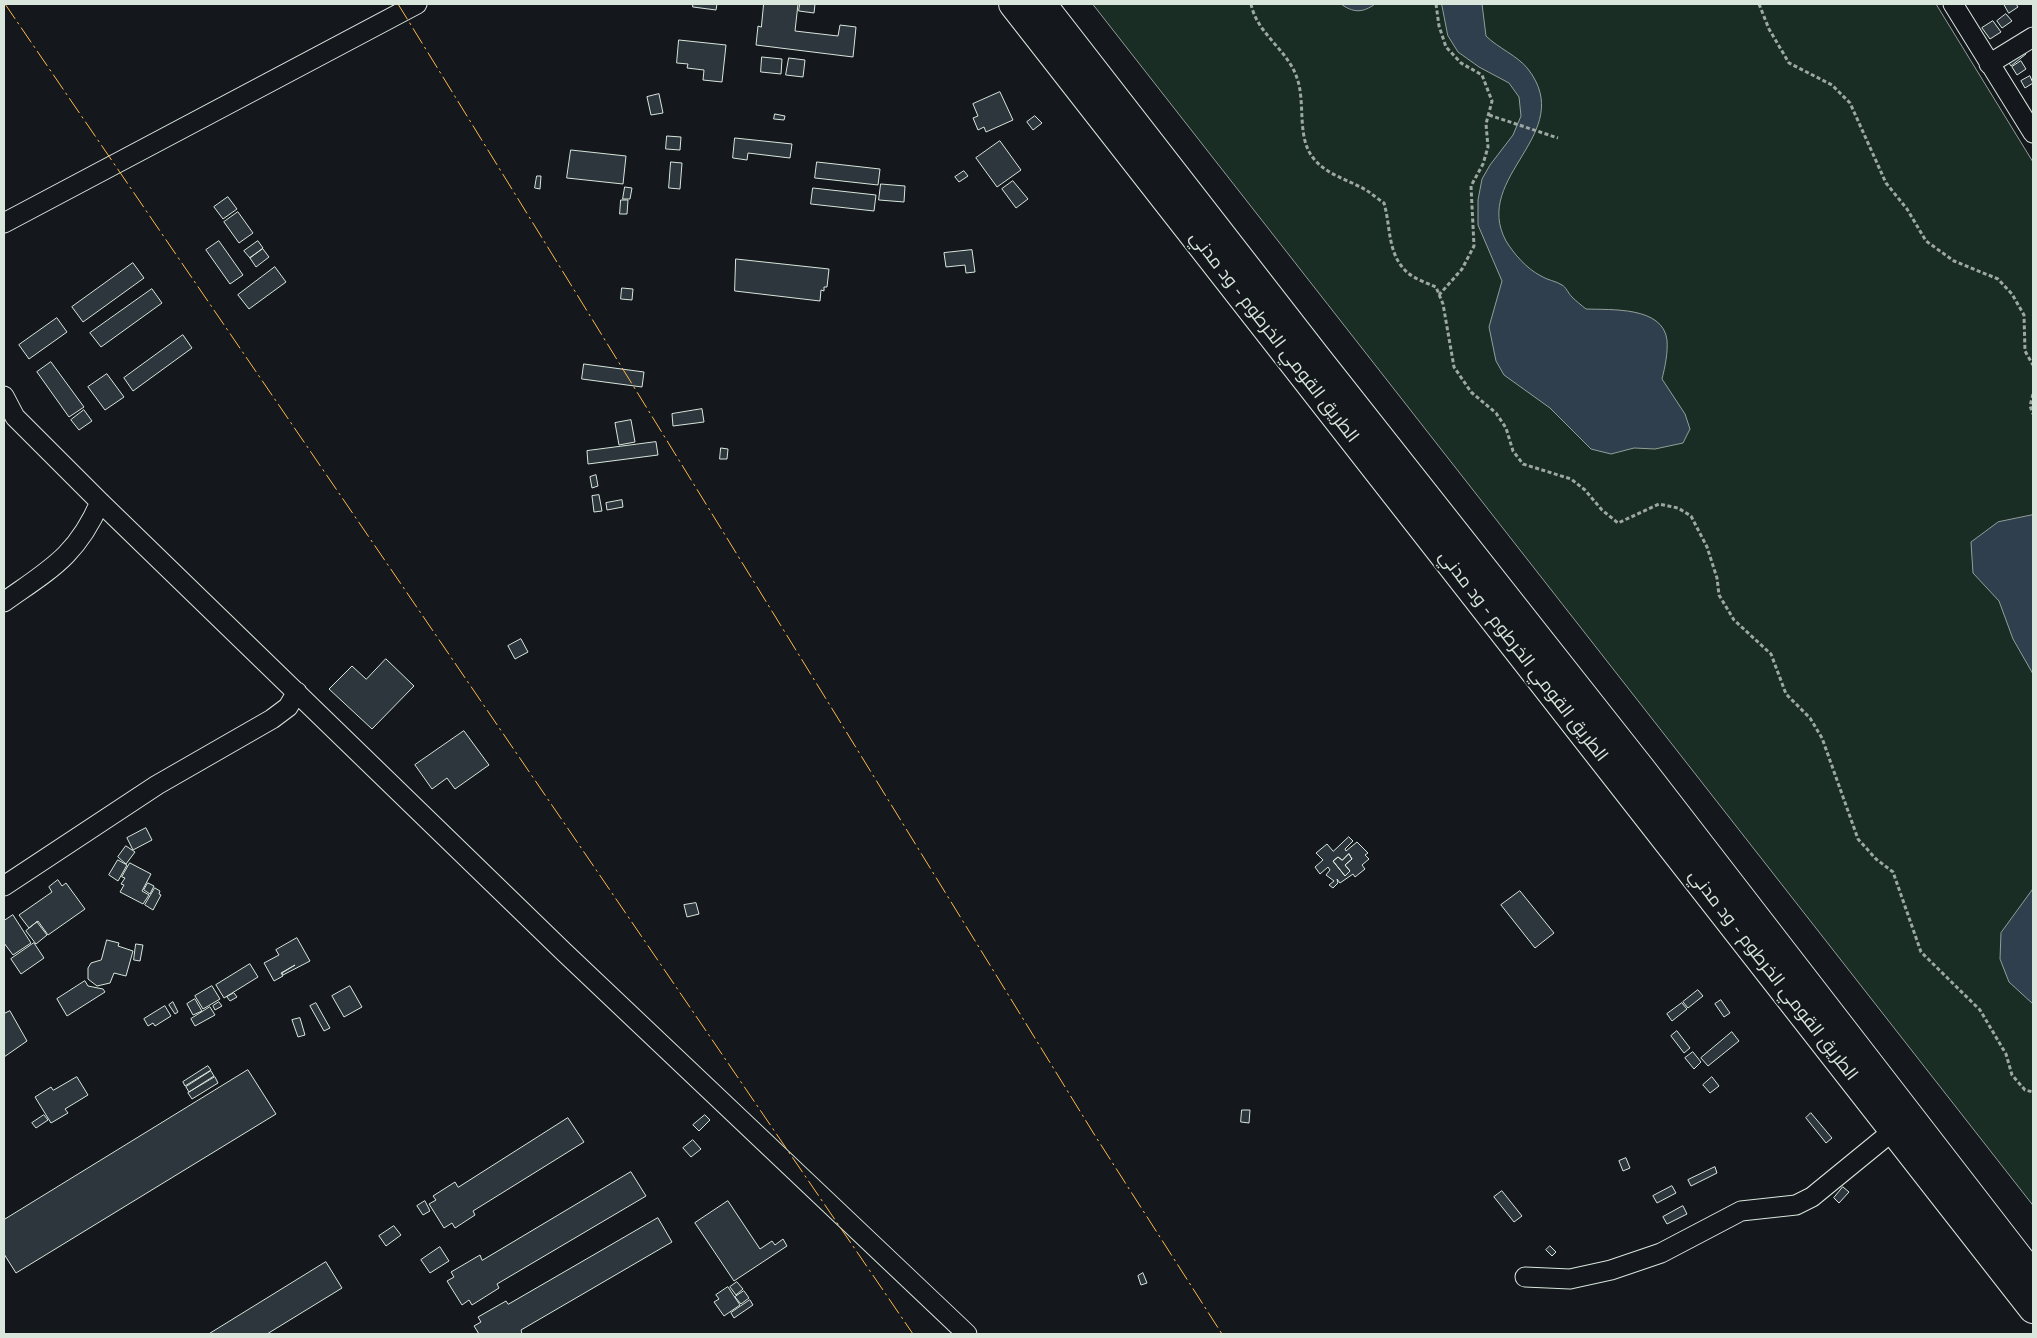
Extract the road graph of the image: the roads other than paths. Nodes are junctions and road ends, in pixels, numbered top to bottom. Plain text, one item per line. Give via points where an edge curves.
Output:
1 (417, 4) edge
2 (1013, 4) edge
3 (1042, 4) edge
4 (1953, 4) edge
5 (2033, 36) edge
6 (1989, 64) junction
7 (2033, 133) edge
8 (4, 223) edge
9 (4, 396) edge
10 (100, 502) junction
11 (4, 602) edge
12 (297, 692) junction
13 (4, 886) edge
14 (1894, 1130) junction
15 (2033, 1276) edge
16 (1525, 1277) dead end
17 (2033, 1309) edge
18 (967, 1334) edge

1 - 8 street
2 - 14 highway, الطريق القومي الخرطوم - ود مدني
3 - 15 highway, الطريق القومي الخرطوم - ود مدني via 1642,770
4 - 6 street
5 - 6 street
6 - 7 street
9 - 10 street via 15,417
10 - 11 street via 90,525 63,560
10 - 12 street
12 - 13 street via 288,707 277,716 157,785
12 - 18 street via 564,952
14 - 16 street via 1812,1197 1796,1205 1740,1211 1661,1253 1611,1270 1570,1279
14 - 17 highway, الطريق القومي الخرطوم - ود مدني

